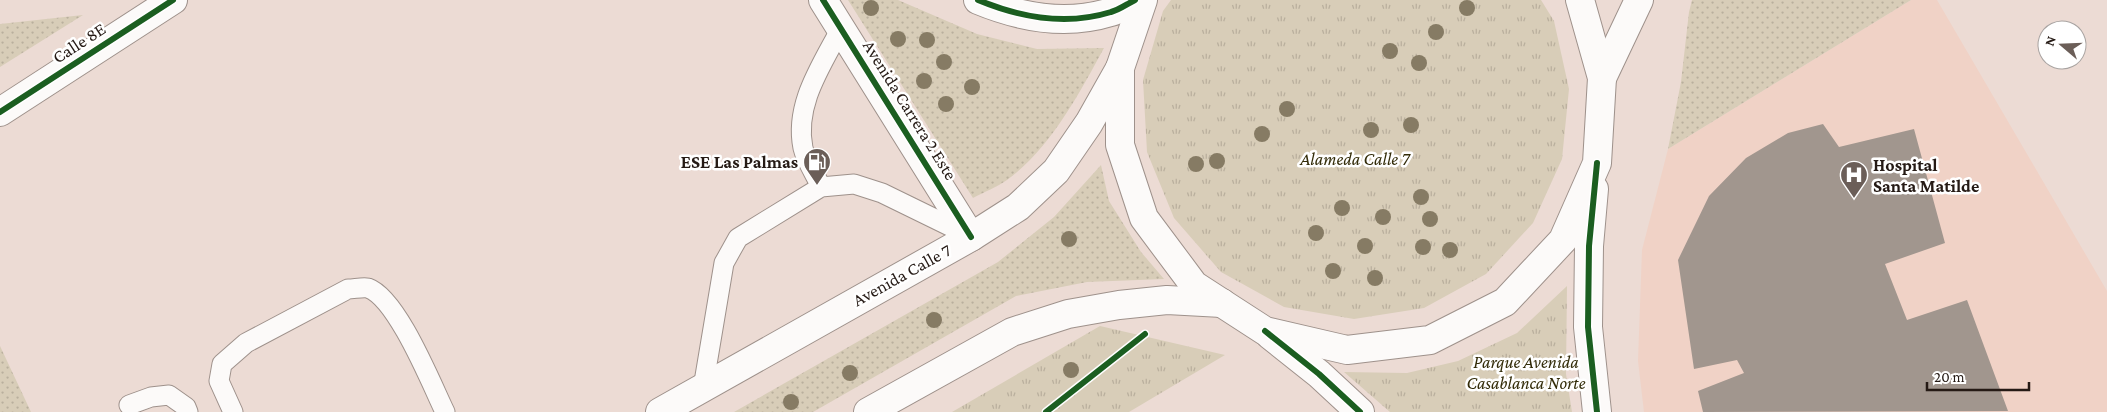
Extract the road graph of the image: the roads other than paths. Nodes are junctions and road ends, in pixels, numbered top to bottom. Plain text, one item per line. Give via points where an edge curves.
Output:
1 (173, 0) edge
2 (823, 0) edge
3 (978, 0) edge
4 (1135, 0) edge
5 (1143, 0) edge
6 (1580, 0) edge
7 (1639, 0) edge
8 (840, 28) junction
9 (1120, 68) junction
10 (1602, 78) junction
11 (0, 112) edge
12 (1596, 163) junction
13 (821, 187) junction
14 (971, 237) junction
15 (1222, 303) junction
16 (1265, 331) junction
17 (703, 388) junction
18 (129, 406) dead end
19 (188, 412) edge
20 (233, 412) edge
21 (445, 412) edge
22 (660, 412) edge
23 (868, 412) edge
24 (1360, 412) edge
25 (1597, 412) edge

1 - 11 main road, Calle 8E
2 - 8 main road, Avenida Carrera 2 Este
3 - 4 main road via 1036,18 1074,18 1111,12
5 - 9 main road, Avenida Calle 7
6 - 10 main road, Avenida Calle 7
7 - 10 main road, Avenida Calle 7
8 - 13 lane via 808,93 801,116 803,148
8 - 14 main road, Avenida Carrera 2 Este
9 - 14 main road, Avenida Calle 7 via 1089,123 1056,171 1018,207
9 - 15 main road, Avenida Calle 7 via 1120,145 1144,218 1194,285
10 - 12 main road, Avenida Calle 7
12 - 16 main road, Avenida Calle 7 via 1563,240 1505,302 1430,340 1347,350
12 - 25 main road via 1589,246 1588,327
13 - 14 lane via 854,184 882,193
13 - 17 lane via 738,238 724,263
14 - 17 main road, Avenida Calle 7
15 - 16 main road, Avenida Calle 7
15 - 23 main road, Avenida Calle 7 via 1167,300 1068,314 1012,332
16 - 24 main road
17 - 22 main road, Avenida Calle 7
18 - 19 lane via 151,397 169,395
20 - 21 lane via 219,381 222,364 246,343 348,289 367,288 383,298 401,323

